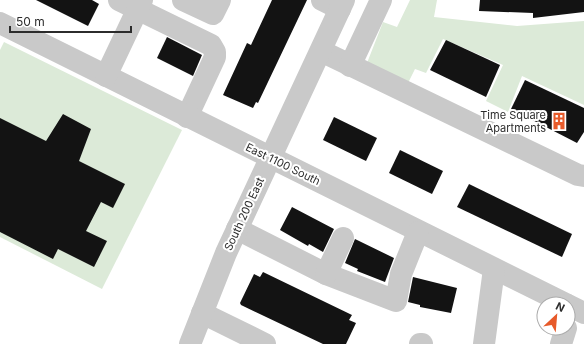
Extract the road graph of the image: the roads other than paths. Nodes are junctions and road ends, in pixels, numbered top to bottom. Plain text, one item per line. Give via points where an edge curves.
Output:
1 (183, 0) edge
2 (220, 0) edge
3 (381, 0) edge
4 (133, 3) edge
5 (336, 3) edge
6 (0, 23) edge
7 (321, 51) junction
8 (350, 66) junction
9 (106, 76) junction
10 (187, 117) junction
11 (271, 159) junction
12 (584, 176) edge
13 (237, 229) junction
14 (418, 232) junction
15 (343, 238) dead end
16 (494, 269) junction
17 (326, 274) junction
18 (545, 296) edge
19 (202, 313) junction
20 (190, 344) edge
21 (265, 344) edge
22 (484, 344) edge

1 - 2 street via 213,14
3 - 8 street
4 - 9 street
4 - 10 street via 210,45 215,52
5 - 7 street, South 200 East
6 - 9 street, East 1100 South
7 - 8 street
7 - 11 street, South 200 East
8 - 12 street
9 - 10 street, East 1100 South
10 - 11 street, East 1100 South
11 - 13 street, South 200 East
11 - 14 street, East 1100 South
13 - 17 street
13 - 19 street, South 200 East
14 - 16 street, East 1100 South
14 - 17 street via 401,274 396,301
15 - 17 street
16 - 18 street, East 1100 South
16 - 22 street
19 - 20 street, South 200 East
19 - 21 street

